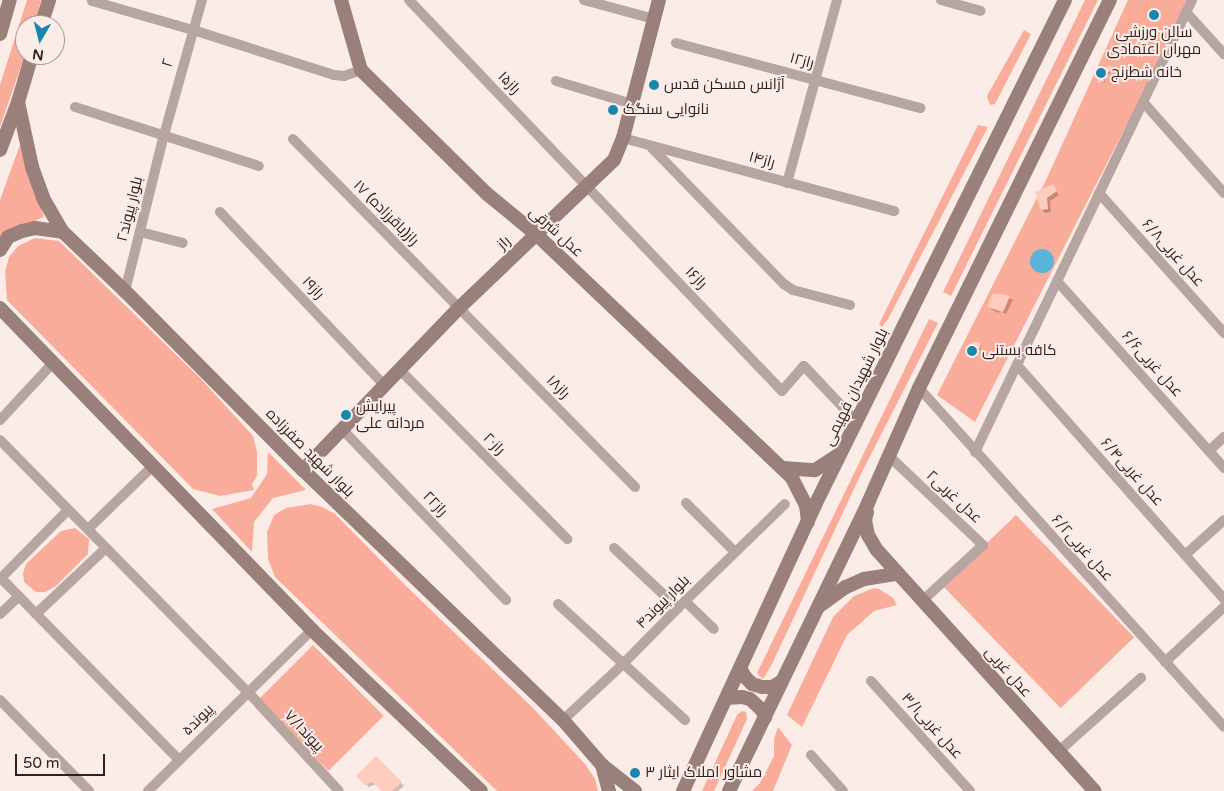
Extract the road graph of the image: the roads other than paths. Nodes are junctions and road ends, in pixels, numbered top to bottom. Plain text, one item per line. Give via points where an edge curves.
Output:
1 (10, 0) edge
2 (49, 0) edge
3 (202, 0) edge
4 (341, 0) edge
5 (409, 0) edge
6 (584, 0) edge
7 (659, 0) edge
8 (837, 0) edge
9 (941, 0) edge
10 (1065, 0) edge
11 (1110, 0) edge
12 (1192, 0) edge
13 (92, 1) edge
14 (981, 11) dead end
15 (1186, 12) junction
16 (44, 15) edge
17 (654, 19) junction
18 (193, 30) junction
19 (0, 34) edge
20 (676, 43) dead end
21 (1224, 54) edge
22 (29, 65) edge
23 (361, 70) junction
24 (815, 80) junction
25 (556, 81) dead end
26 (18, 102) junction
27 (1143, 102) junction
28 (632, 104) junction
29 (74, 107) dead end
30 (921, 108) dead end
31 (164, 135) junction
32 (623, 138) junction
33 (293, 139) dead end
34 (651, 147) junction
35 (0, 150) edge
36 (259, 166) dead end
37 (787, 182) junction
38 (588, 186) junction
39 (1099, 193) junction
40 (1224, 193) edge
41 (894, 211) dead end
42 (220, 212) dead end
43 (63, 232) junction
44 (140, 232) junction
45 (537, 234) junction
46 (183, 243) dead end
47 (0, 250) edge
48 (1057, 281) junction
49 (125, 291) junction
50 (850, 305) dead end
51 (0, 308) edge
52 (458, 308) junction
53 (1224, 333) edge
54 (53, 363) junction
55 (1017, 365) junction
56 (400, 370) junction
57 (384, 385) junction
58 (919, 388) junction
59 (0, 420) edge
60 (857, 422) junction
61 (342, 429) junction
62 (1224, 437) edge
63 (0, 440) edge
64 (842, 451) junction
65 (1209, 451) junction
66 (975, 452) junction
67 (888, 455) junction
68 (152, 466) junction
69 (783, 468) junction
70 (1224, 468) edge
71 (303, 470) junction
72 (635, 487) dead end
73 (686, 503) dead end
74 (868, 503) junction
75 (785, 504) dead end
76 (68, 510) junction
77 (1224, 520) edge
78 (808, 522) junction
79 (88, 529) junction
80 (567, 539) dead end
81 (106, 548) junction
82 (614, 548) dead end
83 (734, 552) junction
84 (1185, 555) junction
85 (897, 574) junction
86 (0, 577) edge
87 (19, 596) junction
88 (1224, 599) edge
89 (506, 600) dead end
90 (922, 601) junction
91 (558, 604) dead end
92 (681, 604) junction
93 (1224, 607) edge
94 (817, 608) junction
95 (0, 614) edge
96 (36, 614) junction
97 (714, 629) dead end
98 (312, 630) junction
99 (1165, 662) junction
100 (623, 664) junction
101 (740, 668) junction
102 (1141, 678) dead end
103 (872, 681) dead end
104 (781, 682) junction
105 (248, 692) junction
106 (727, 698) junction
107 (0, 700) edge
108 (766, 716) junction
109 (563, 720) junction
110 (685, 720) dead end
111 (1224, 727) edge
112 (1059, 751) junction
113 (811, 755) dead end
114 (179, 760) junction
115 (602, 765) junction
116 (476, 790) edge
117 (89, 791) edge
118 (148, 791) edge
119 (339, 791) edge
120 (608, 791) edge
121 (635, 791) edge
122 (683, 791) edge
123 (729, 791) edge
124 (843, 791) edge
125 (970, 791) edge
126 (1096, 791) edge

1 - 19 street
2 - 16 street
3 - 18 street, ۲
4 - 23 street, عدل شرقی
5 - 38 street, راز۱۵
6 - 17 street
7 - 17 street, راز
8 - 24 street
9 - 14 street
10 - 60 street, بلوار شهیدان فهیمی
11 - 58 street
12 - 15 street
13 - 18 street
15 - 21 street
15 - 27 street
17 - 28 street, راز
18 - 23 street via 334,75 344,76
18 - 31 street, ۲
20 - 24 street, راز۱۲
22 - 26 street
23 - 45 street, عدل شرقی via 486,193
24 - 30 street, راز۱۲
24 - 37 street
25 - 28 street
26 - 35 street
26 - 43 street, بلوار شهید صفرزاده via 32,167 43,198
27 - 39 street
27 - 40 street
28 - 32 street, راز
29 - 31 street
31 - 36 street
31 - 44 street, بلوار پیوند۲
32 - 34 street, راز۱۴
32 - 38 street, راز via 614,160
33 - 52 street, ۱۷ راز(باقرزاده)
34 - 37 street, راز۱۴
34 - 50 street via 784,284 793,290
37 - 41 street, راز۱۴
38 - 45 street, راز
38 - 60 street, راز۱۶ via 782,391 804,366
39 - 48 street
39 - 53 street, ۶/۸عدل غربی
42 - 57 street, راز۱۹
43 - 47 street via 35,228 22,231 8,237
43 - 49 street, بلوار شهید صفرزاده
44 - 46 street
44 - 49 street, بلوار پیوند۲
45 - 52 street, راز
45 - 69 street, عدل شرقی
48 - 55 street
48 - 65 street, ۶/۶عدل غربی
49 - 71 street, بلوار شهید صفرزاده
51 - 54 street
52 - 56 street, راز
52 - 72 street, راز۱۸
54 - 59 street
54 - 68 street
55 - 66 street
55 - 84 street, ۶/۴عدل غربی
56 - 57 street, راز
56 - 80 street, راز۲۰
57 - 61 street, راز
58 - 66 street, ۶/۲عدل غربی
58 - 67 street
60 - 64 street, بلوار شهیدان فهیمی
61 - 71 street, راز
61 - 89 street, راز۲۲
62 - 65 street
63 - 76 street, پیوند۷/۱
64 - 69 street via 815,470
64 - 78 street, بلوار شهیدان فهیمی
65 - 70 street, ۶/۶عدل غربی
66 - 99 street, ۶/۲عدل غربی
67 - 74 street
67 - 90 street, عدل غربی۲ via 983,544
68 - 79 street
68 - 98 street
69 - 78 street, عدل شرقی via 799,489 806,505
71 - 109 street, بلوار شهید صفرزاده
73 - 83 street
74 - 85 street, عدل غربی via 865,520 868,535
74 - 94 street
75 - 83 street, بلوار پیوند۴
76 - 79 street, پیوند۷/۱
76 - 86 street
77 - 84 street
78 - 101 street, بلوار شهیدان فهیمی
79 - 81 street, پیوند۷/۱
81 - 96 street
81 - 105 street, پیوند۷/۱
82 - 92 street
83 - 92 street, بلوار پیوند۴
84 - 88 street, ۶/۴عدل غربی
85 - 90 street, عدل غربی
85 - 94 street via 864,579 846,587
86 - 87 street
87 - 95 street
87 - 96 street
90 - 112 street, عدل غربی
91 - 100 street
92 - 97 street
92 - 100 street, بلوار پیوند۴
93 - 99 street
94 - 104 street
96 - 114 street
98 - 105 street, پیوند۵
98 - 116 street
99 - 111 street, ۶/۲عدل غربی
100 - 109 street, بلوار پیوند۴
100 - 110 street
101 - 104 street via 749,680 762,687 772,687
101 - 106 street, بلوار شهیدان فهیمی
102 - 112 street
103 - 125 street, عدل غربی۳/۱
104 - 108 street
105 - 114 street, پیوند۵
105 - 119 street, پیوند۷/۱
106 - 108 street via 750,699
106 - 122 street, بلوار شهیدان فهیمی
107 - 117 street
108 - 123 street
109 - 115 street, بلوار شهید صفرزاده
112 - 126 street, عدل غربی
113 - 124 street
114 - 118 street, پیوند۵
115 - 120 street
115 - 121 street, بلوار شهید صفرزاده

